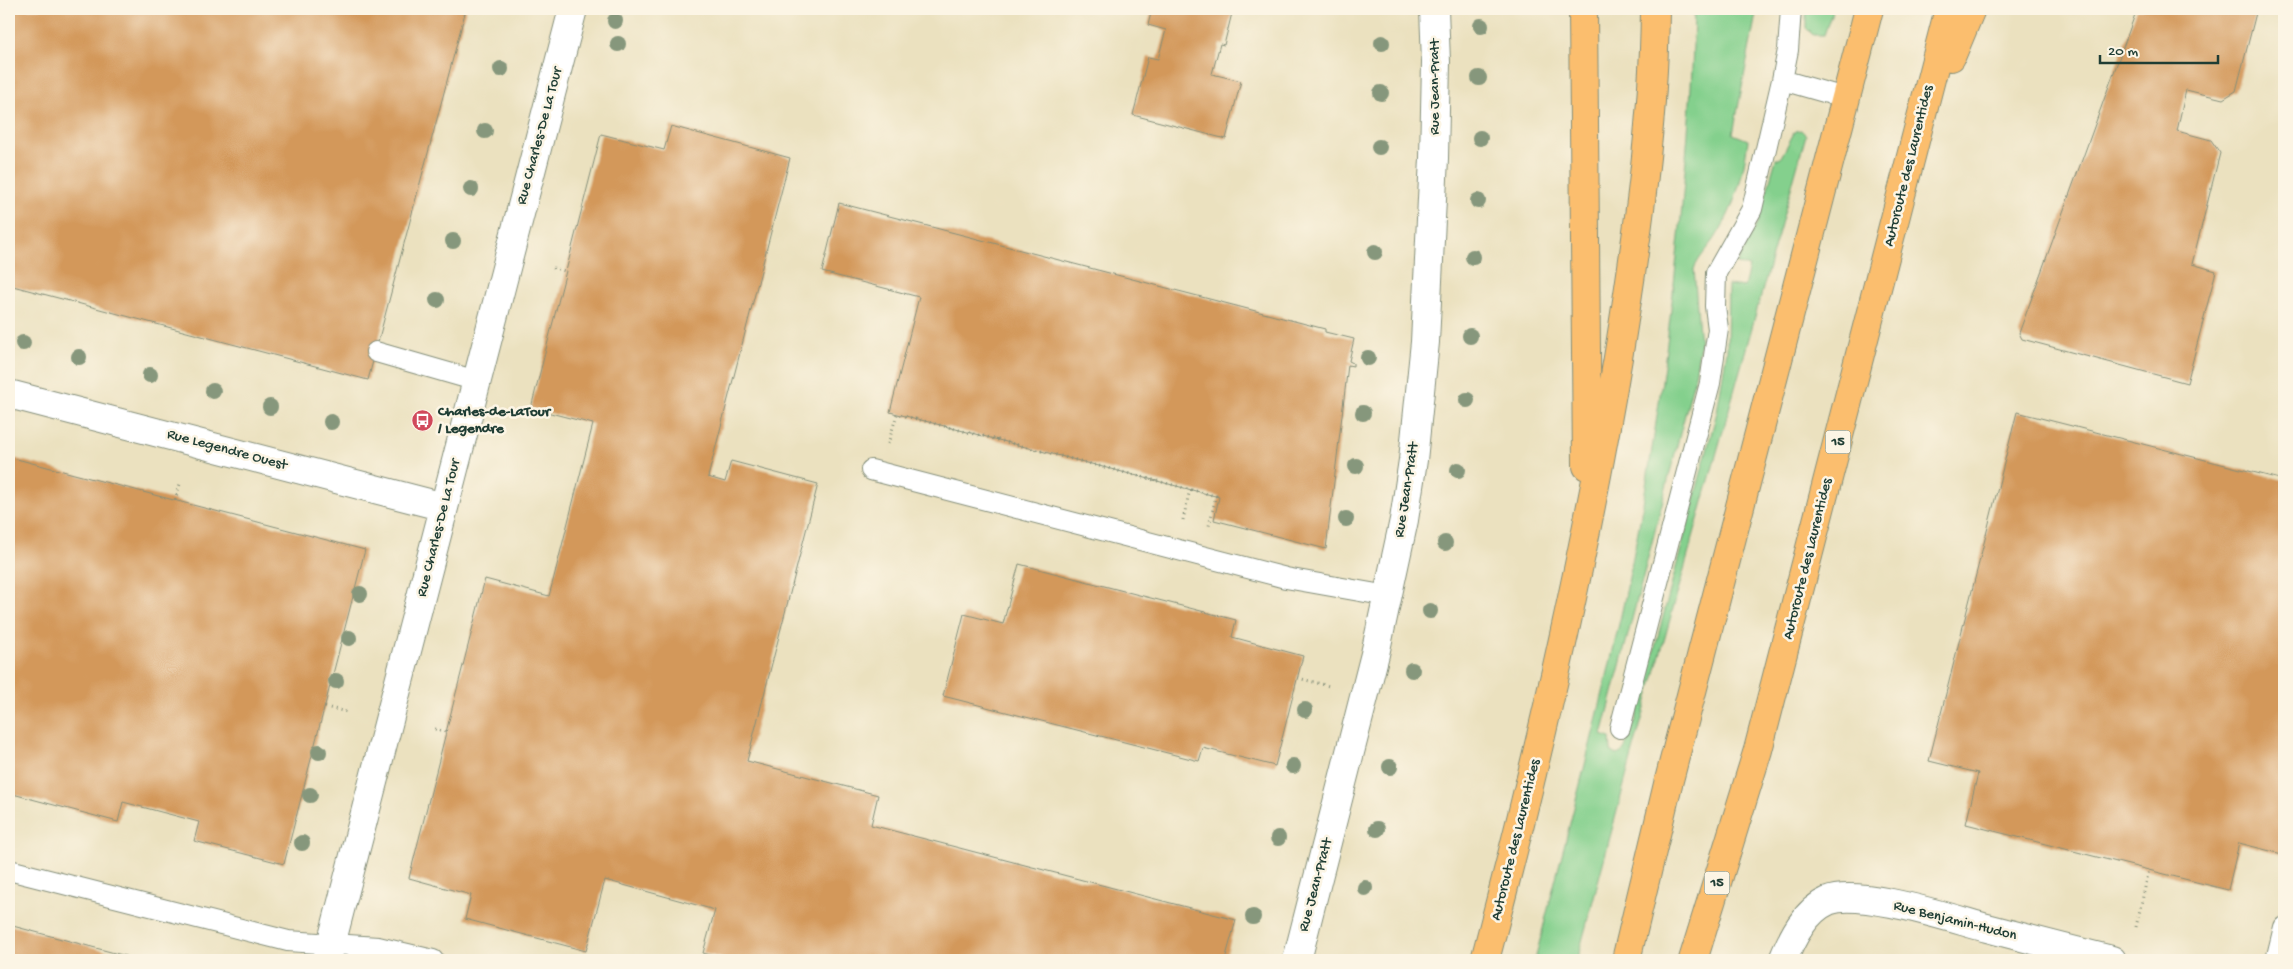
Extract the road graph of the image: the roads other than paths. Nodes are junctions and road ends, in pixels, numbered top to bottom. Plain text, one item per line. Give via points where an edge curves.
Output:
1 (574, 9) edge
2 (1434, 9) edge
3 (1583, 9) edge
4 (1655, 9) edge
5 (1791, 9) edge
6 (1870, 9) edge
7 (1949, 9) edge
8 (1971, 9) edge
9 (1782, 80) junction
10 (1845, 98) junction
11 (1918, 134) junction
12 (376, 352) dead end
13 (477, 381) junction
14 (9, 394) edge
15 (871, 470) dead end
16 (444, 507) junction
17 (1588, 525) junction
18 (1388, 596) junction
19 (1620, 728) dead end
20 (9, 870) edge
21 (2284, 927) edge
22 (329, 952) edge
23 (433, 960) edge
24 (1297, 960) edge
25 (1486, 960) edge
26 (1626, 960) edge
27 (1694, 960) edge
28 (1783, 960) edge
29 (2112, 960) edge
30 (2276, 960) edge

1 - 13 street, Rue Charles-De La Tour
2 - 18 street, Rue Jean-Pratt via 1434,158 1425,342 1413,460
3 - 17 highway
4 - 17 highway, Autoroute des Laurentides via 1637,231
5 - 9 lane
6 - 10 highway
7 - 11 highway, Autoroute des Laurentides
8 - 11 highway
9 - 10 lane
9 - 19 lane via 1752,209 1716,273 1718,329 1710,383
10 - 26 highway
11 - 27 highway, Autoroute des Laurentides / 15 via 1758,750
12 - 13 lane
13 - 16 street, Rue Charles-De La Tour
14 - 16 street, Rue Legendre Ouest
15 - 18 lane via 1292,579
16 - 22 street, Rue Charles-De La Tour
17 - 25 highway, Autoroute des Laurentides
18 - 24 street, Rue Jean-Pratt
20 - 22 lane
21 - 30 lane
22 - 23 lane via 378,947
28 - 29 street, Rue Benjamin-Hudon via 1807,918 1826,902 1838,898 1903,907

